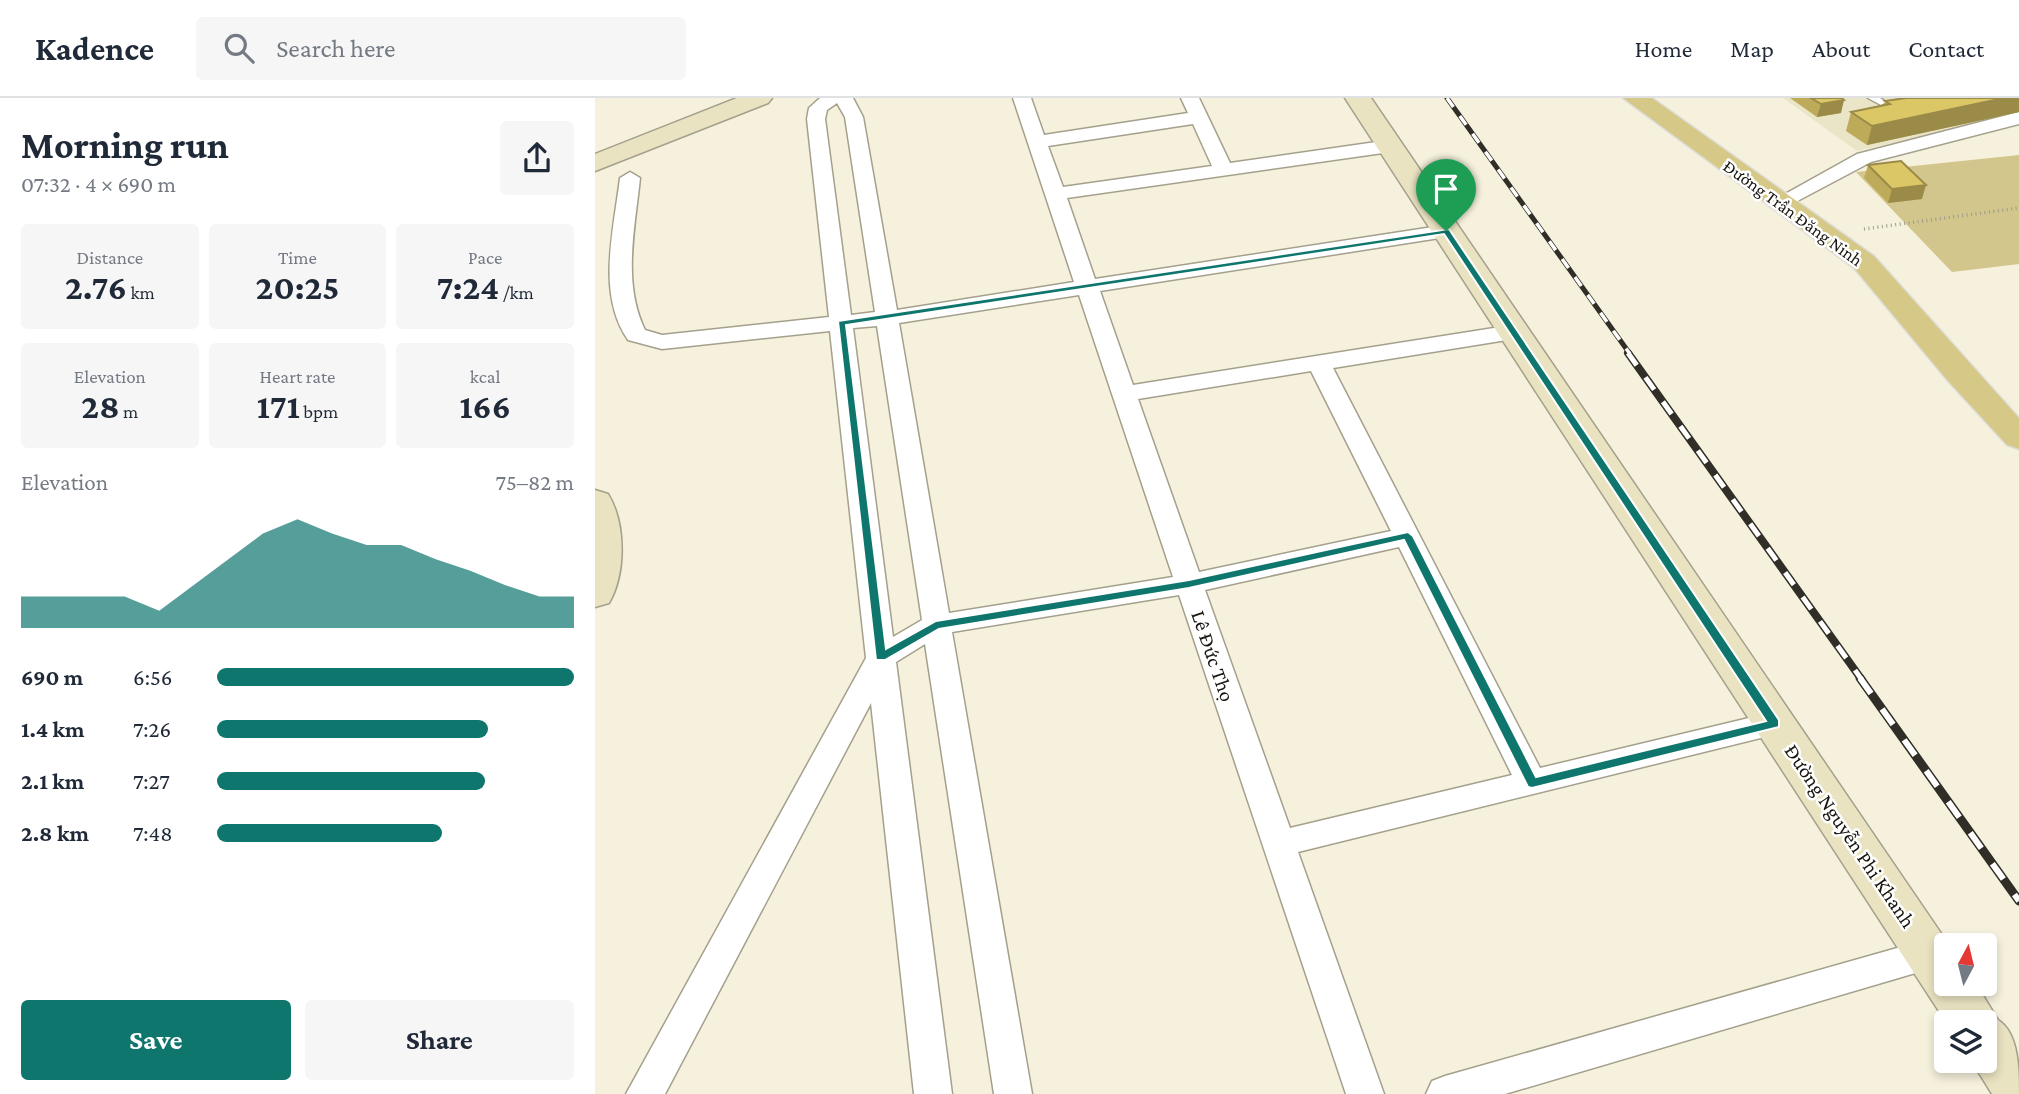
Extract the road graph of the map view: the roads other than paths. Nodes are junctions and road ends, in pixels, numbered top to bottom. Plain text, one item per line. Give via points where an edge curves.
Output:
1 (759, 98) edge
2 (832, 98) edge
3 (844, 98) edge
4 (1022, 98) edge
5 (1190, 98) edge
6 (1358, 98) edge
7 (1636, 98) edge
8 (1199, 117) junction
9 (2019, 118) edge
10 (1037, 142) junction
11 (1390, 146) junction
12 (595, 163) edge
13 (1224, 170) junction
14 (630, 178) dead end
15 (1055, 194) junction
16 (1779, 202) junction
17 (1446, 231) junction
18 (1086, 285) junction
19 (886, 318) junction
20 (841, 323) junction
21 (1513, 332) junction
22 (1319, 363) junction
23 (1123, 394) junction
24 (2019, 438) edge
25 (595, 502) edge
26 (1408, 536) junction
27 (1189, 584) junction
28 (595, 594) edge
29 (936, 625) junction
30 (881, 657) junction
31 (1774, 724) junction
32 (1532, 783) junction
33 (1279, 845) junction
34 (1934, 963) edge
35 (1934, 975) edge
36 (1997, 1056) edge
37 (2019, 1090) edge
38 (645, 1094) edge
39 (933, 1094) edge
40 (1013, 1094) edge
41 (1365, 1094) edge
42 (1445, 1094) edge

1 - 12 street
2 - 20 street via 818,108 816,119
3 - 19 street via 854,117
4 - 10 street, Lê Đức Thọ
5 - 8 street
6 - 11 street, Đường Nguyễn Phi Khanh
7 - 16 main road, Đường Trần Đăng Ninh
8 - 10 street
8 - 13 street
9 - 16 street via 1864,158
10 - 15 street, Lê Đức Thọ
11 - 13 street
11 - 17 street, Đường Nguyễn Phi Khanh
13 - 15 street
14 - 20 street via 622,268 626,319 636,335 683,342
15 - 18 street, Lê Đức Thọ
16 - 24 main road, Đường Trần Đăng Ninh via 1864,262
17 - 18 street
17 - 21 street, Đường Nguyễn Phi Khanh
18 - 19 street
18 - 23 street, Lê Đức Thọ
19 - 20 street
19 - 29 street
20 - 30 street
21 - 22 street
21 - 31 street, Đường Nguyễn Phi Khanh
22 - 23 street
22 - 26 street
23 - 27 street, Lê Đức Thọ
25 - 28 street via 602,519
26 - 27 street
26 - 32 street
27 - 29 street
27 - 33 street, Lê Đức Thọ
29 - 30 street
29 - 40 street
30 - 38 street
30 - 39 street
31 - 32 street
31 - 34 street, Đường Nguyễn Phi Khanh
32 - 33 street
33 - 41 street, Lê Đức Thọ
35 - 42 street
36 - 37 street

